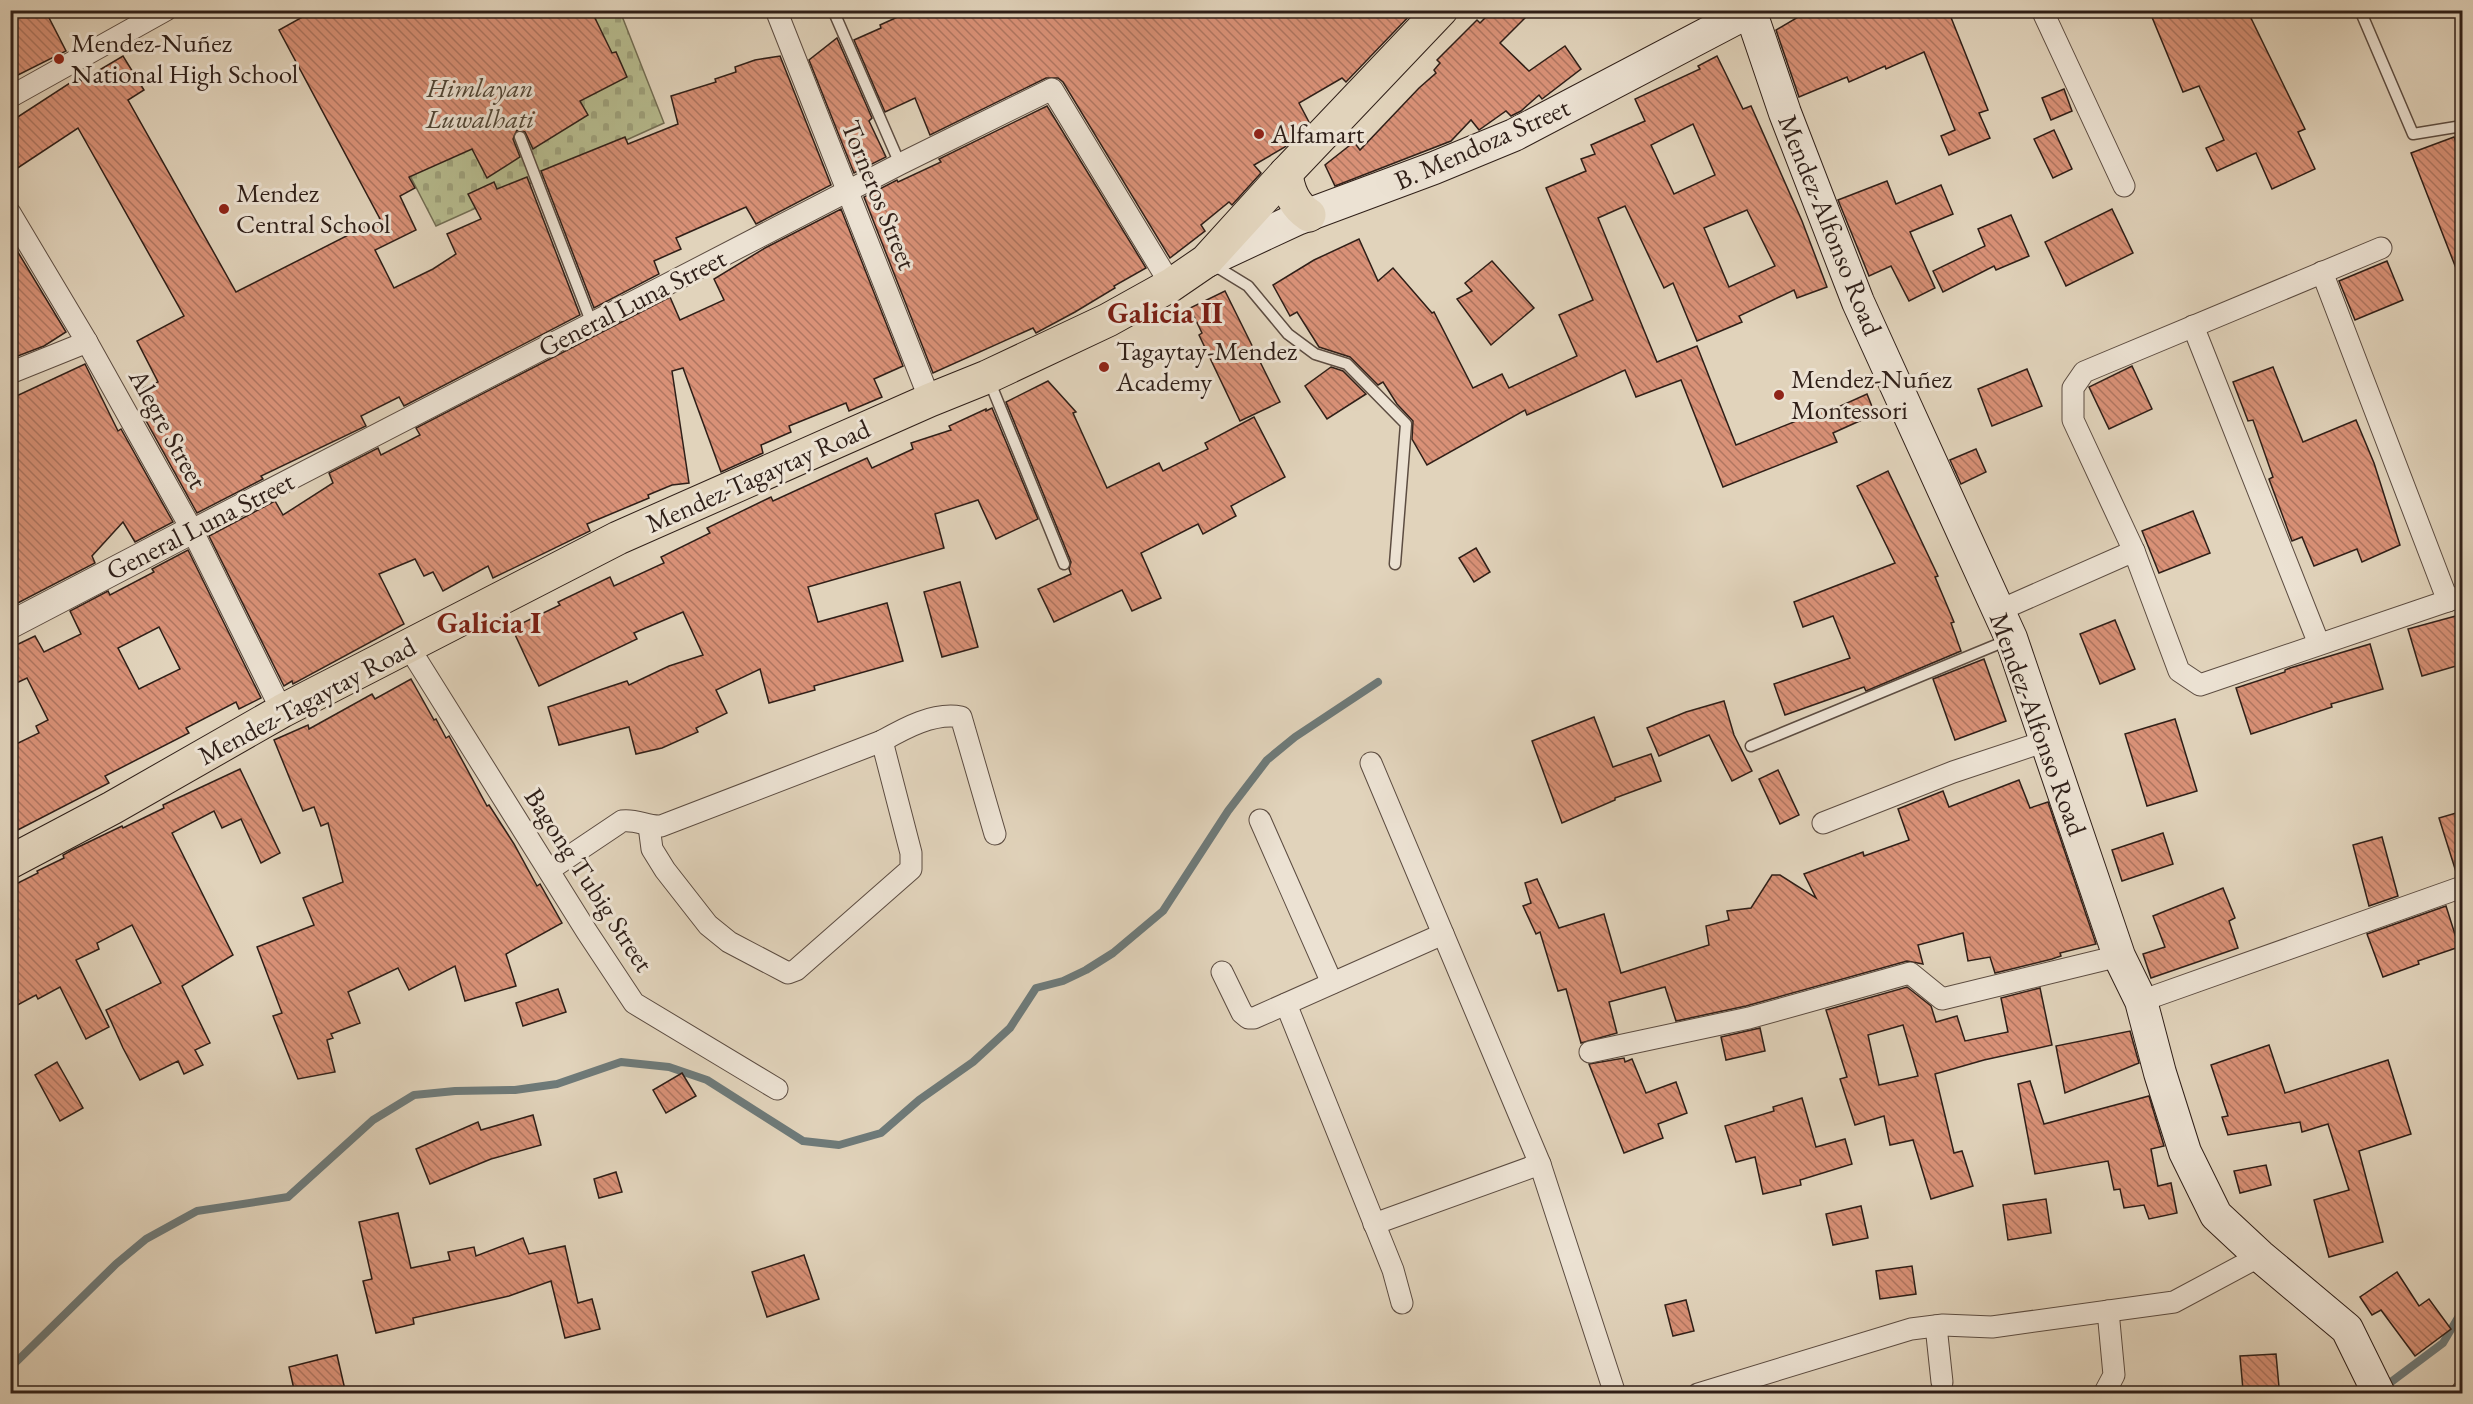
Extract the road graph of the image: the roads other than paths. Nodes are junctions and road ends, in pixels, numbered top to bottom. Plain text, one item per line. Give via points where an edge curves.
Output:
1 (166, 10) edge
2 (776, 10) edge
3 (833, 10) edge
4 (1441, 10) edge
5 (1750, 10) edge
6 (2042, 10) edge
7 (2360, 10) edge
8 (10, 97) edge
9 (2463, 126) edge
10 (520, 137) dead end
11 (900, 164) junction
12 (1286, 173) junction
13 (2124, 186) dead end
14 (847, 191) junction
15 (10, 213) edge
16 (1309, 215) junction
17 (2381, 248) dead end
18 (1206, 261) junction
19 (2322, 272) junction
20 (1170, 285) junction
21 (592, 324) junction
22 (2193, 326) junction
23 (87, 342) junction
24 (10, 373) edge
25 (987, 377) junction
26 (930, 400) junction
27 (192, 530) junction
28 (2134, 551) junction
29 (1064, 564) dead end
30 (1395, 564) dead end
31 (2455, 598) edge
32 (10, 625) edge
33 (2004, 625) junction
34 (2319, 644) junction
35 (408, 646) junction
36 (282, 711) junction
37 (882, 741) junction
38 (2046, 741) junction
39 (1751, 746) dead end
40 (1371, 763) dead end
41 (1260, 820) dead end
42 (1823, 824) dead end
43 (650, 826) junction
44 (995, 834) dead end
45 (10, 862) edge
46 (549, 870) junction
47 (2463, 887) edge
48 (1443, 934) junction
49 (2119, 956) junction
50 (1222, 972) dead end
51 (1332, 983) junction
52 (2140, 1001) junction
53 (1286, 1004) junction
54 (1590, 1052) dead end
55 (777, 1089) dead end
56 (1540, 1164) junction
57 (1374, 1224) junction
58 (2260, 1256) junction
59 (1402, 1303) dead end
60 (2108, 1311) junction
61 (1936, 1326) junction
62 (1942, 1382) dead end
63 (1615, 1394) edge
64 (1698, 1394) edge
65 (2104, 1394) edge
66 (2379, 1394) edge

1 - 8 street
2 - 14 street, Torneros Street
3 - 11 lane
4 - 12 main road, Mendez-Tagaytay Road
5 - 16 main road, B. Mendoza Street via 1514,135
5 - 33 main road, Mendez-Alfonso Road via 1858,302
6 - 13 street
7 - 9 lane via 2414,134
10 - 21 lane
11 - 14 street, General Luna Street
11 - 20 street, General Luna Street via 1052,89
12 - 16 main road via 1292,197
12 - 18 main road, Mendez-Tagaytay Road
14 - 21 street, General Luna Street
14 - 26 street, Torneros Street
15 - 23 street, Alegre Street
16 - 18 main road, B. Mendoza Street
17 - 19 street
18 - 20 main road, Mendez-Tagaytay Road
18 - 30 lane via 1248,286 1288,334 1315,354 1347,364 1406,424
19 - 22 street
19 - 31 street
20 - 25 main road, Mendez-Tagaytay Road via 1108,320
21 - 27 street, General Luna Street
22 - 28 street via 2084,372 2073,388 2073,420
22 - 34 street
23 - 24 street
23 - 27 street, Alegre Street
25 - 26 main road, Mendez-Tagaytay Road
25 - 29 lane
26 - 35 main road, Mendez-Tagaytay Road via 618,538
27 - 32 street, General Luna Street
27 - 36 street, Alegre Street
28 - 33 street
28 - 34 street via 2179,671 2200,685
31 - 34 street
33 - 38 main road, Mendez-Alfonso Road
33 - 39 lane
35 - 36 main road, Mendez-Tagaytay Road
35 - 46 street, Bagong Tubig Street
36 - 45 main road, Mendez-Tagaytay Road
37 - 43 street via 661,826
37 - 43 street via 911,853 911,869 788,974 729,942 708,925 652,849
37 - 44 street via 915,724 961,717
38 - 42 street via 1953,772
38 - 49 main road, Mendez-Alfonso Road
40 - 48 street
41 - 51 street
43 - 46 street via 633,819 622,821
46 - 55 street, Bagong Tubig Street via 634,1003
47 - 52 street
48 - 51 street
48 - 56 street
49 - 52 main road, Mendez-Alfonso Road
49 - 54 street via 1942,999 1910,973 1749,1018
50 - 53 street via 1248,1018
51 - 53 street
52 - 58 main road, Mendez-Alfonso Road via 2185,1152 2216,1215
53 - 57 street
56 - 57 street
56 - 63 street
57 - 59 street
58 - 60 street via 2174,1302
58 - 66 main road, Mendez-Alfonso Road via 2347,1329
60 - 61 street via 1992,1327
60 - 65 street via 2114,1376
61 - 62 street
61 - 64 street via 1911,1329

